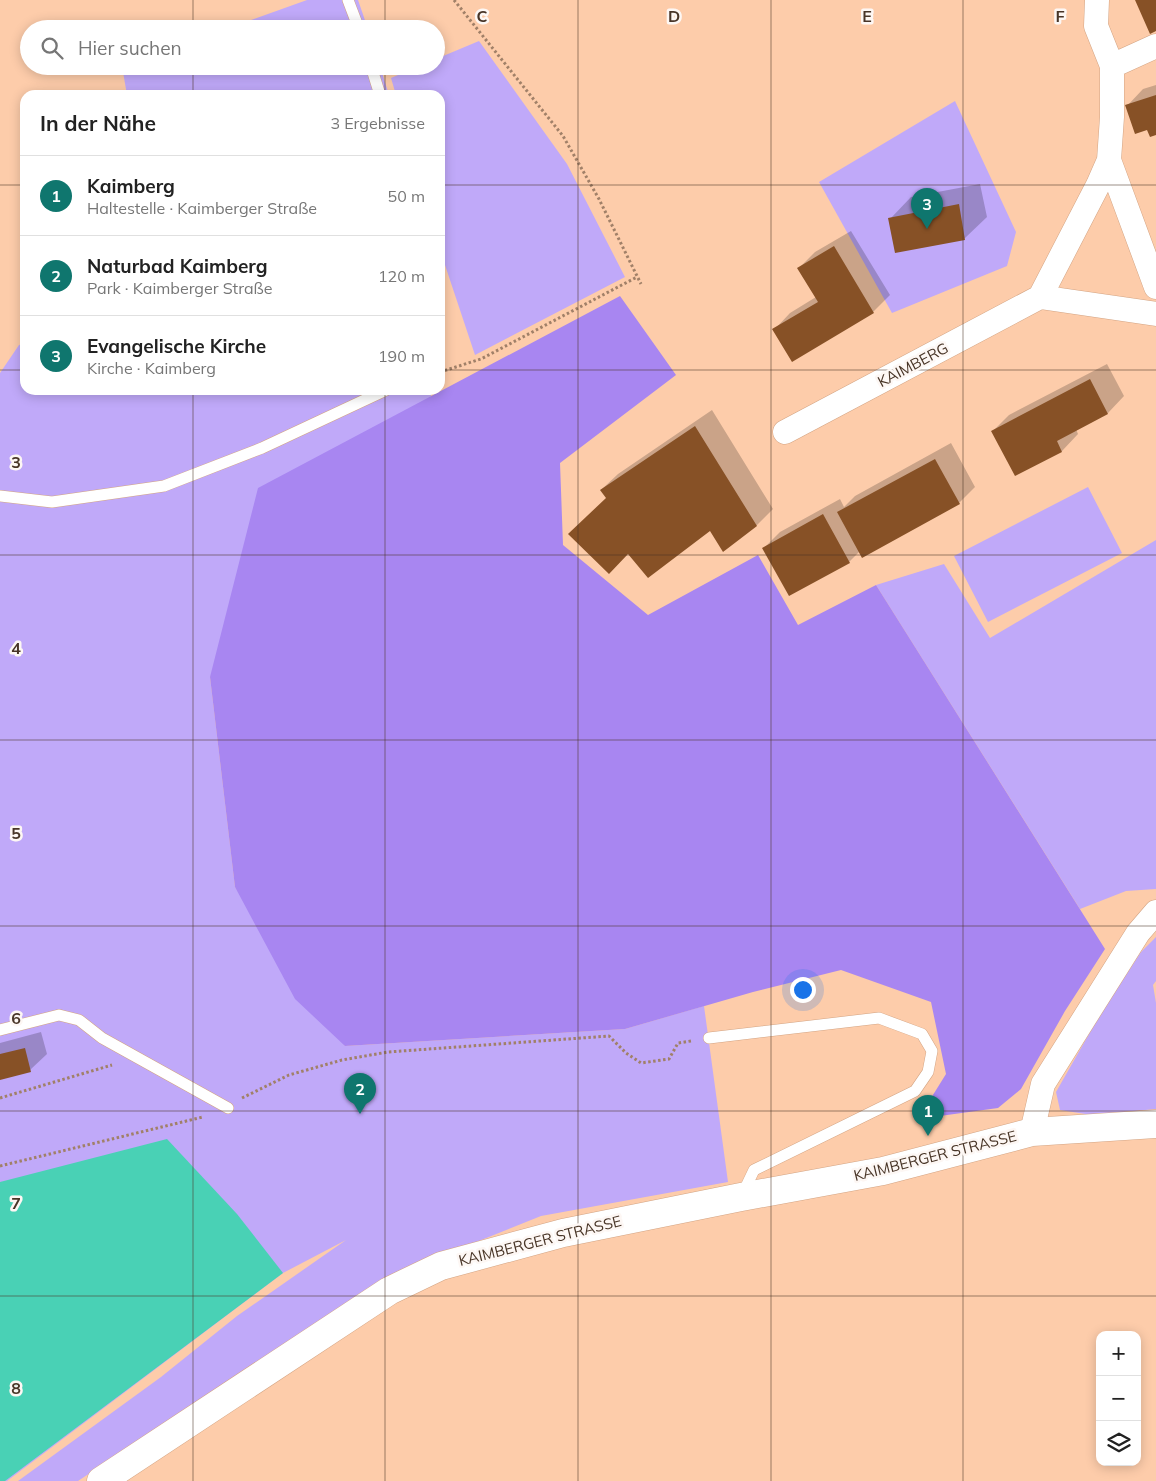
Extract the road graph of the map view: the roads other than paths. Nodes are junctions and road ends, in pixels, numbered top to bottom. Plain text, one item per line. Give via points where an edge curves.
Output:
1 (348, 0) edge
2 (1097, 0) edge
3 (355, 20) edge
4 (1156, 46) edge
5 (1112, 66) junction
6 (373, 75) edge
7 (378, 90) edge
8 (1109, 160) junction
9 (1156, 287) edge
10 (1040, 297) junction
11 (1156, 314) edge
12 (375, 395) edge
13 (785, 432) dead end
14 (0, 496) edge
15 (1156, 912) edge
16 (0, 1030) edge
17 (709, 1038) road end
18 (228, 1108) road end
19 (1156, 1124) edge
20 (1032, 1132) junction
21 (741, 1196) junction
22 (101, 1481) edge

1 - 3 lane
2 - 5 street via 1096,26
4 - 5 street
5 - 8 street
6 - 7 lane
8 - 9 street
8 - 10 street
10 - 11 street
10 - 13 street, KAIMBERG
12 - 14 lane via 262,448 164,486 52,502
15 - 20 street via 1138,933 1043,1084
16 - 18 lane via 59,1015 79,1020 102,1038
17 - 21 lane via 879,1018 922,1034 932,1051 928,1072 915,1091 754,1170
19 - 20 main road, KAIMBERGER STRASSE
20 - 21 main road, KAIMBERGER STRASSE via 883,1171
21 - 22 main road, KAIMBERGER STRASSE via 563,1233 441,1266 389,1291

